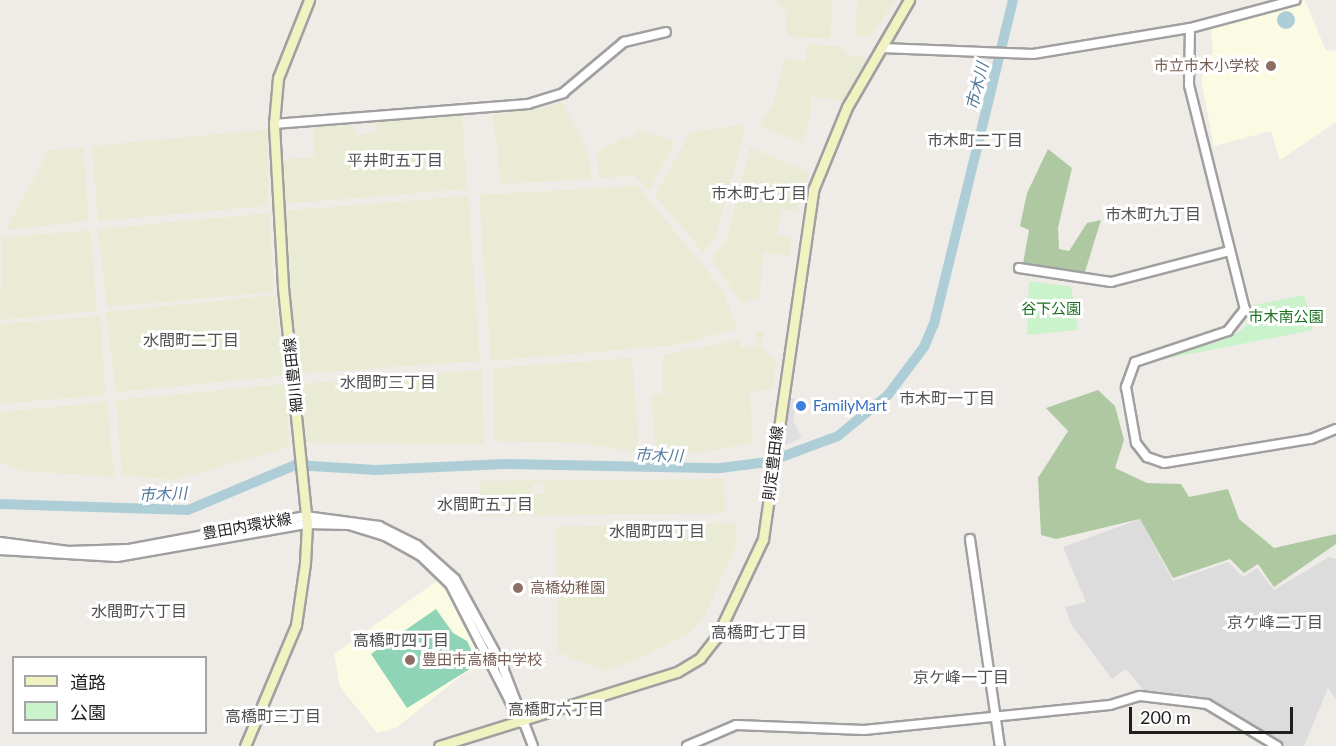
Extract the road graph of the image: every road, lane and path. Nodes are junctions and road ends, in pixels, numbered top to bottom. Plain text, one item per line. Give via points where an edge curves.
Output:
1 (309, 0) edge
2 (909, 0) edge
3 (1295, 0) edge
4 (1190, 28) junction
5 (666, 32) dead end
6 (882, 48) junction
7 (274, 124) junction
8 (1230, 251) junction
9 (1020, 268) dead end
10 (1336, 429) edge
11 (306, 520) junction
12 (970, 539) dead end
13 (0, 542) edge
14 (0, 550) edge
15 (997, 714) junction
16 (520, 719) junction
17 (245, 746) edge
18 (438, 746) edge
19 (533, 746) edge
20 (687, 746) edge
21 (1000, 746) edge
22 (1277, 746) edge

1 - 7 main road, 細川豊田線 via 278,78
2 - 6 main road, 則定豊田線
3 - 4 street
4 - 6 street via 1014,54
4 - 8 street via 1189,85
5 - 7 street via 624,42 563,93 528,105
6 - 16 main road, 則定豊田線 via 847,107 813,190 758,558 700,658 668,675
7 - 11 main road, 細川豊田線 via 283,286
8 - 9 street via 1111,282
8 - 10 street via 1245,304 1240,321 1228,331 1142,357 1127,374 1140,450 1154,461 1172,462 1311,439
11 - 13 street, 豊田内環状線 via 129,549 68,551
11 - 14 street, 豊田内環状線 via 117,557
11 - 16 street, 豊田内環状線 via 379,526 431,555 476,612
11 - 17 main road, 細川豊田線 via 296,625
12 - 15 street
15 - 20 street via 843,731 736,725
15 - 21 street
15 - 22 street via 1110,705 1140,696 1197,700
16 - 18 main road, 則定豊田線
16 - 19 street, 豊田内環状線

